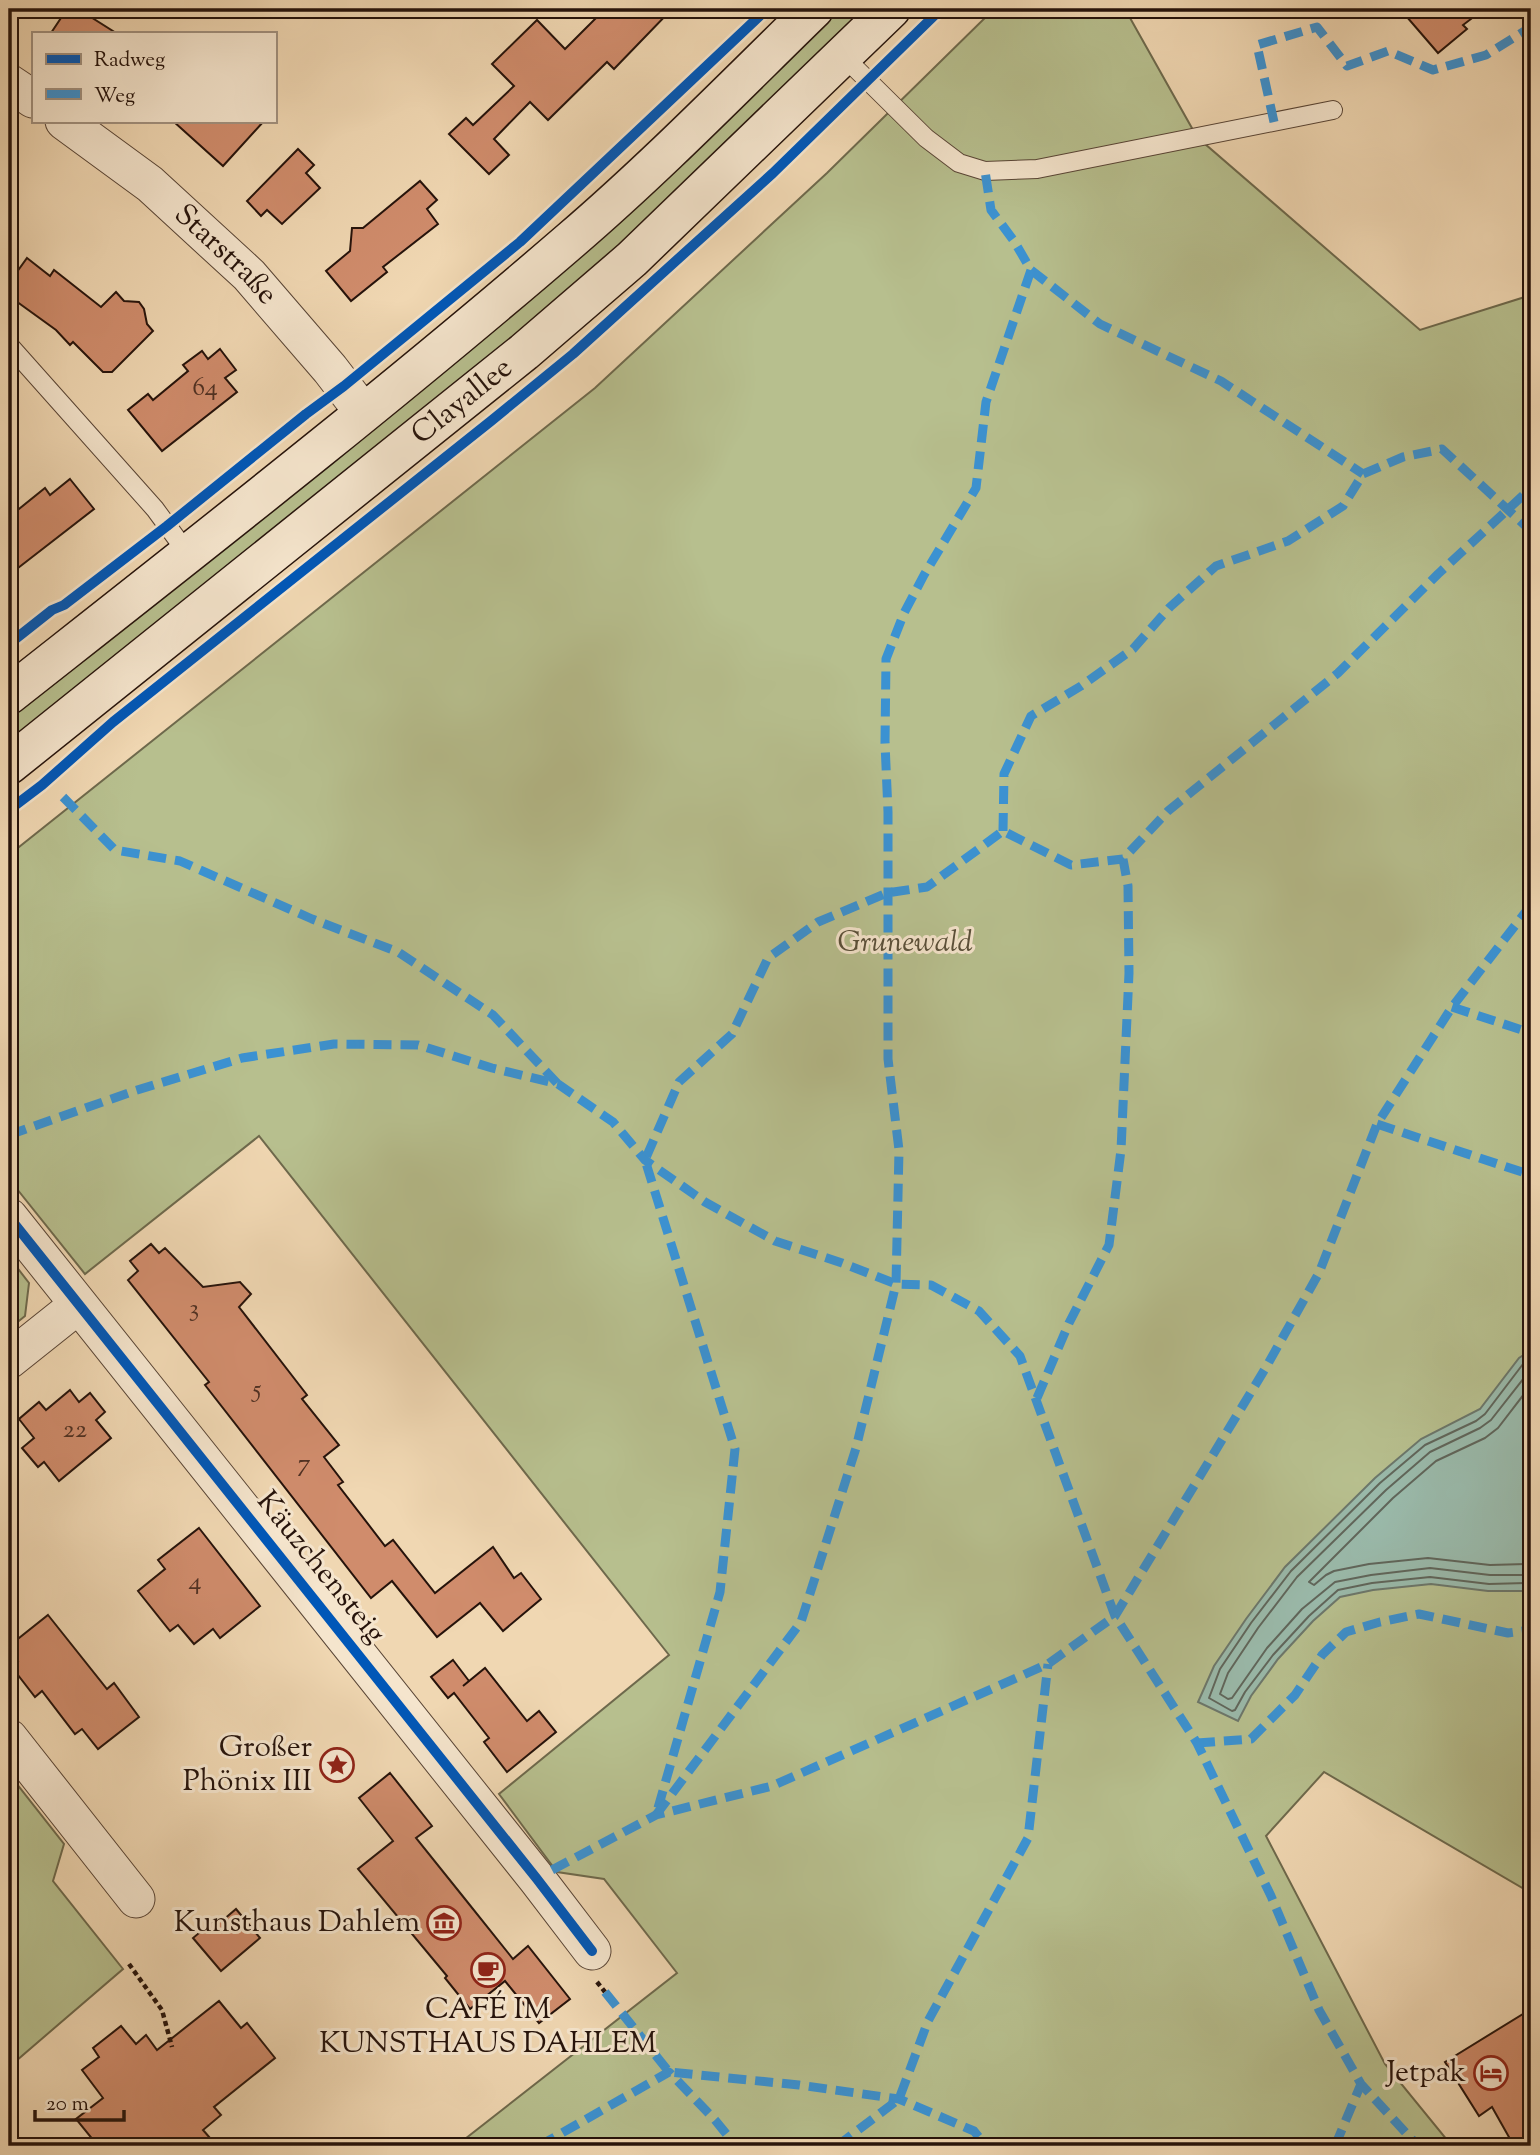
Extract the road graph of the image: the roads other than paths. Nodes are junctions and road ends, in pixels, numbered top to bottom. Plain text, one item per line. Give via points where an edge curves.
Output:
1 (814, 9) edge
2 (891, 9) edge
3 (843, 56) junction
4 (9, 83) edge
5 (32, 98) edge
6 (1333, 110) dead end
7 (65, 122) edge
8 (9, 345) edge
9 (363, 412) junction
10 (188, 554) junction
11 (9, 695) edge
12 (9, 765) edge
13 (9, 1217) edge
14 (78, 1305) junction
15 (9, 1360) edge
16 (9, 1738) edge
17 (136, 1899) dead end
18 (592, 1951) dead end

1 - 9 main road, Clayallee via 572,239
2 - 3 main road, Clayallee
3 - 6 lane via 926,138 960,163 985,171 1037,169
3 - 12 main road, Clayallee via 632,259 524,352
4 - 5 street
7 - 9 street, Starstraße via 150,184 249,275
8 - 10 lane via 155,509
9 - 10 main road, Clayallee
10 - 11 main road, Clayallee
13 - 14 street, Käuzchensteig
14 - 15 street
14 - 18 street, Käuzchensteig
16 - 17 street

